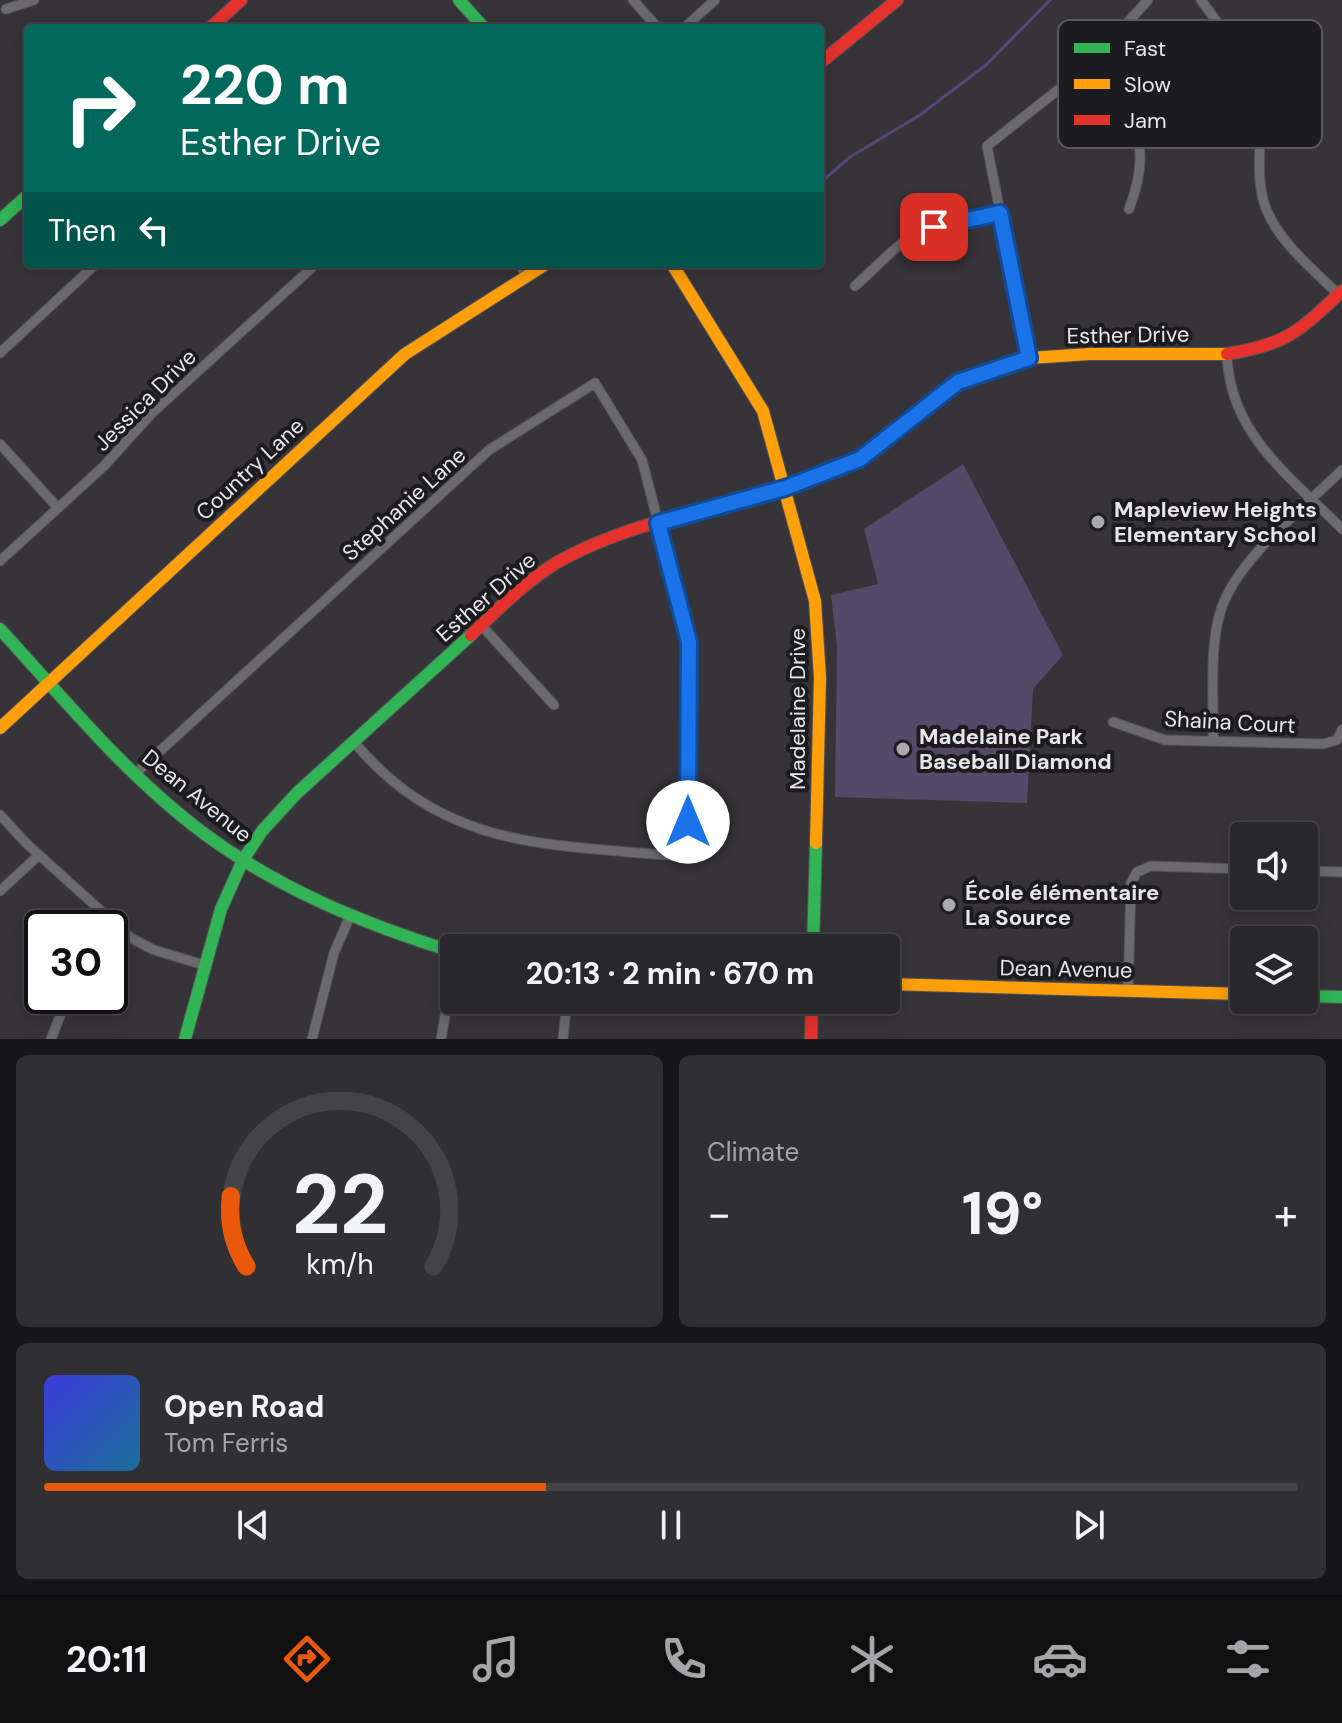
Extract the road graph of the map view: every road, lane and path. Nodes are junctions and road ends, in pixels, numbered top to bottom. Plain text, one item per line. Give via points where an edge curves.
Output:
1 (34, 0) edge
2 (241, 0) edge
3 (459, 0) edge
4 (633, 0) edge
5 (715, 0) edge
6 (897, 0) edge
7 (1148, 0) edge
8 (1201, 0) edge
9 (6, 9) dead end
10 (1128, 20) edge
11 (1215, 20) edge
12 (214, 24) edge
13 (480, 24) edge
14 (654, 24) edge
15 (688, 24) edge
16 (824, 60) edge
17 (1058, 89) edge
18 (1139, 148) edge
19 (1260, 148) edge
20 (24, 199) edge
21 (1129, 209) dead end
22 (1000, 213) junction
23 (0, 220) edge
24 (92, 268) edge
25 (312, 268) edge
26 (522, 268) edge
27 (539, 268) edge
28 (674, 268) edge
29 (526, 276) junction
30 (855, 286) dead end
31 (1340, 293) edge
32 (0, 353) edge
33 (1227, 354) junction
34 (1029, 358) junction
35 (0, 444) edge
36 (1342, 470) edge
37 (785, 488) junction
38 (1313, 499) junction
39 (58, 508) junction
40 (658, 523) junction
41 (1342, 529) edge
42 (0, 561) edge
43 (481, 625) junction
44 (0, 629) edge
45 (49, 683) junction
46 (554, 705) dead end
47 (1113, 722) dead end
48 (0, 728) edge
49 (1342, 730) edge
50 (1213, 741) junction
51 (354, 742) junction
52 (136, 773) junction
53 (0, 815) edge
54 (39, 855) junction
55 (243, 860) junction
56 (1230, 869) edge
57 (1318, 871) edge
58 (1342, 872) edge
59 (0, 891) edge
60 (100, 910) edge
61 (350, 916) junction
62 (128, 934) edge
63 (813, 934) edge
64 (440, 947) edge
65 (204, 965) junction
66 (900, 984) edge
67 (1128, 991) junction
68 (1230, 994) edge
69 (1318, 996) edge
70 (1342, 997) edge
71 (61, 1014) edge
72 (445, 1014) edge
73 (566, 1014) edge
74 (812, 1014) edge
75 (51, 1039) edge
76 (185, 1039) edge
77 (312, 1039) edge
78 (441, 1039) edge
79 (563, 1039) edge
80 (811, 1039) edge

1 - 9 street
2 - 12 street
3 - 13 street
4 - 14 street
5 - 15 street
6 - 16 street
7 - 10 street
8 - 11 street
17 - 22 street via 987,146
18 - 21 street
19 - 31 street via 1260,185 1269,215 1285,240
20 - 23 street
22 - 30 street via 916,234
22 - 34 street
24 - 32 street
25 - 39 street, Jessica Drive via 152,413
26 - 29 street
27 - 29 street, Country Lane
28 - 37 street, Madelaine Drive via 762,408
29 - 45 street, Country Lane via 405,354
31 - 33 street, Esther Drive via 1290,337
33 - 34 street, Esther Drive
33 - 38 street via 1230,390 1244,423
34 - 37 street, Esther Drive via 958,382 860,459
35 - 39 street
36 - 38 street
37 - 40 street, Esther Drive
37 - 63 street, Madelaine Drive via 819,632
38 - 41 street
38 - 50 street via 1247,564 1224,602 1215,641
39 - 42 street, Jessica Drive
40 - 43 street, Esther Drive via 564,559
40 - 51 street via 689,642 688,837 681,851 664,855 545,845 481,831 411,795
40 - 52 street, Stephanie Lane via 639,454 595,383 487,452
43 - 46 street
43 - 51 street, Esther Drive
44 - 45 street, Dean Avenue
45 - 48 street, Country Lane
45 - 52 street, Dean Avenue
47 - 50 street, Shaina Court via 1165,740
49 - 50 street, Shaina Court via 1330,743
51 - 55 street, Esther Drive via 285,806
52 - 55 street, Dean Avenue
53 - 54 street
54 - 59 street
54 - 60 street
55 - 61 street, Dean Avenue
55 - 65 street, Esther Drive
56 - 67 street via 1151,866 1137,872 1131,883
57 - 58 street
61 - 64 street, Dean Avenue
61 - 77 street via 334,953
62 - 65 street via 148,947
65 - 76 street, Esther Drive
66 - 67 street, Dean Avenue
67 - 68 street, Dean Avenue
69 - 70 street
71 - 75 street
72 - 78 street
73 - 79 street
74 - 80 street

